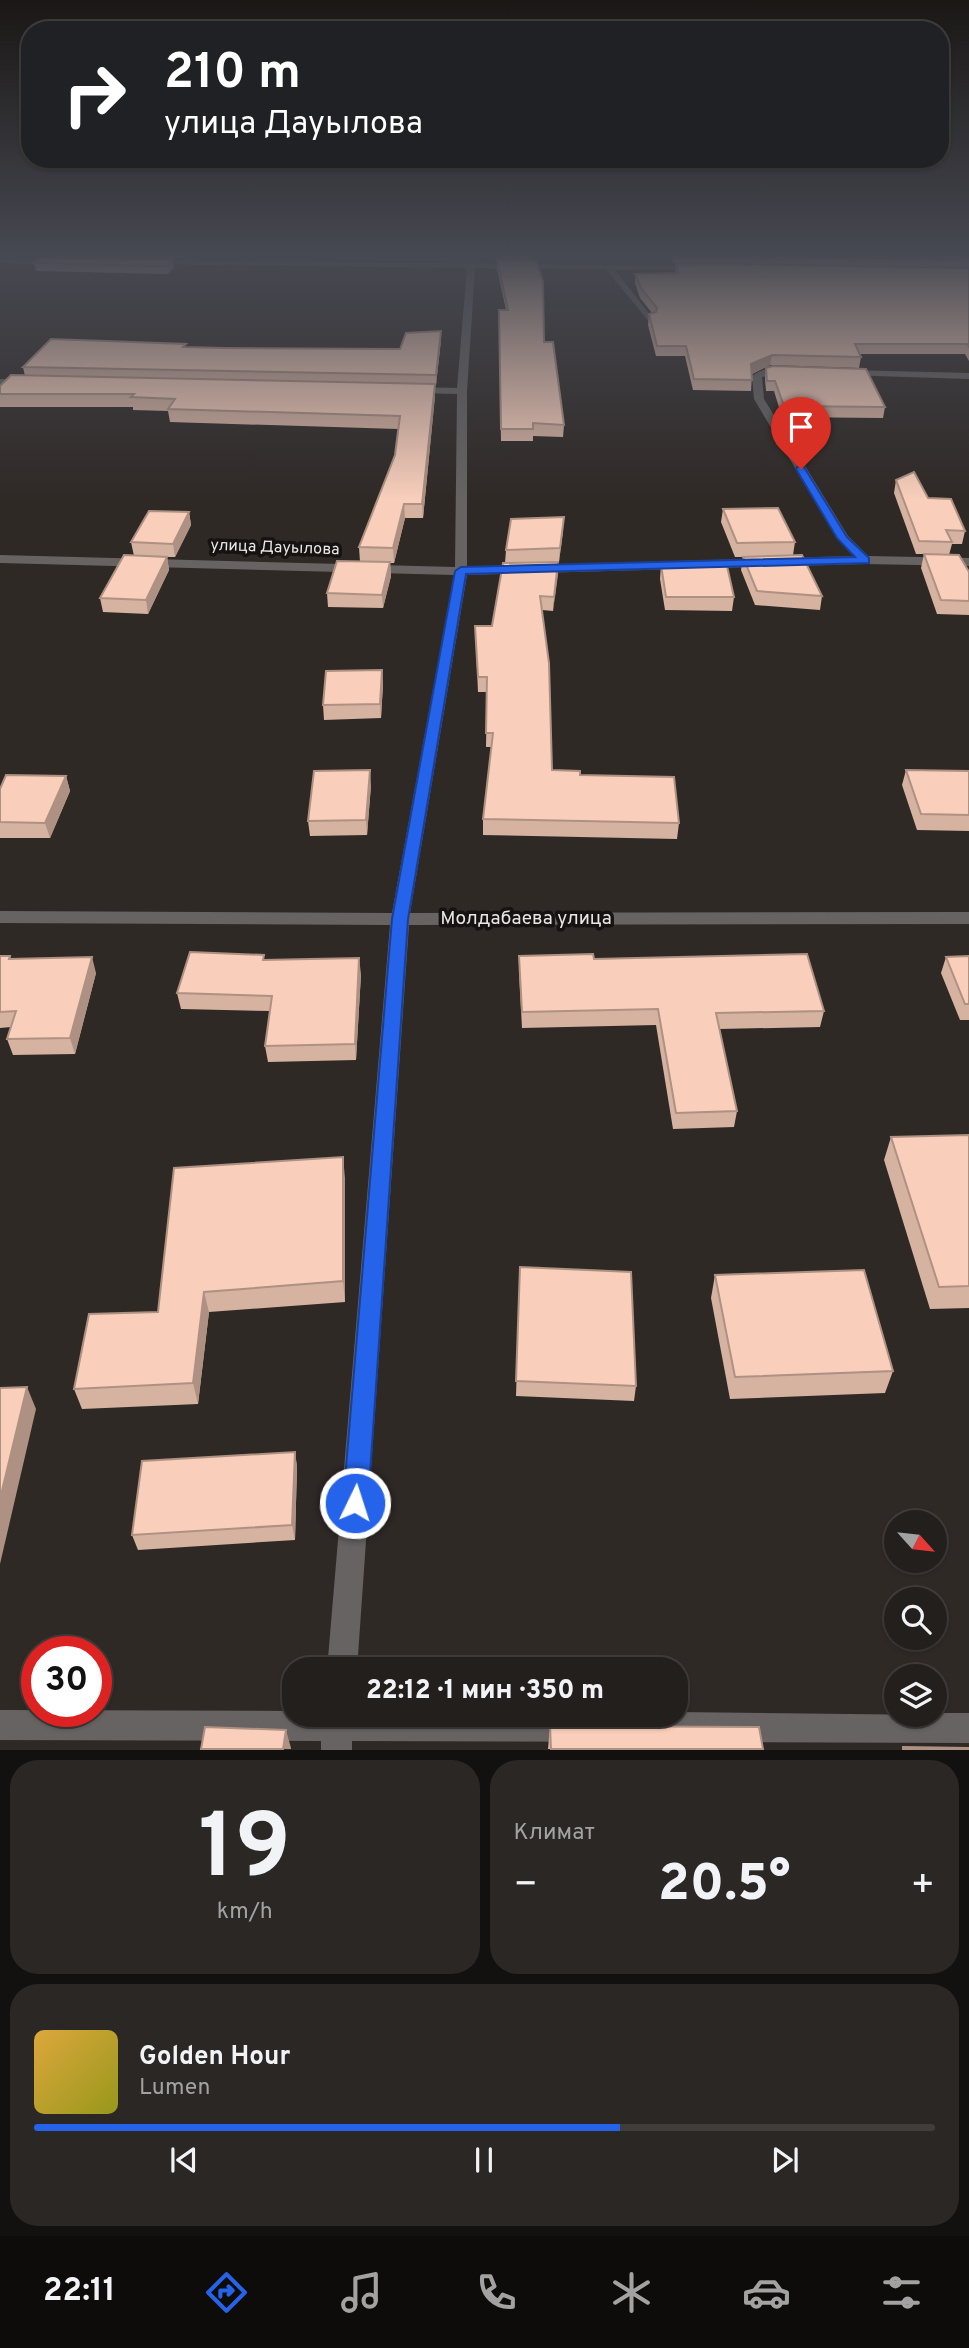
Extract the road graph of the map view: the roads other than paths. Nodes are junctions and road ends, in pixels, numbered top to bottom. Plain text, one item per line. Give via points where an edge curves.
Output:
1 (466, 337) edge
2 (797, 372) edge
3 (836, 373) edge
4 (969, 376) edge
5 (0, 382) edge
6 (41, 383) edge
7 (394, 389) edge
8 (463, 391) junction
9 (0, 559) edge
10 (865, 560) junction
11 (969, 562) edge
12 (461, 571) junction
13 (0, 916) edge
14 (969, 918) edge
15 (400, 919) junction
16 (343, 1657) edge
17 (0, 1725) edge
18 (969, 1728) edge
19 (338, 1730) edge

1 - 8 street
2 - 10 street via 770,371 757,376 759,399 843,538
3 - 4 street
5 - 6 street
7 - 8 street
8 - 12 street
9 - 12 street, улица Дауылова
10 - 11 street, улица Дауылова
10 - 12 street, улица Дауылова
12 - 15 street
13 - 15 street, Молдабаева улица
14 - 15 street, Молдабаева улица
15 - 16 street
17 - 19 street
18 - 19 street

